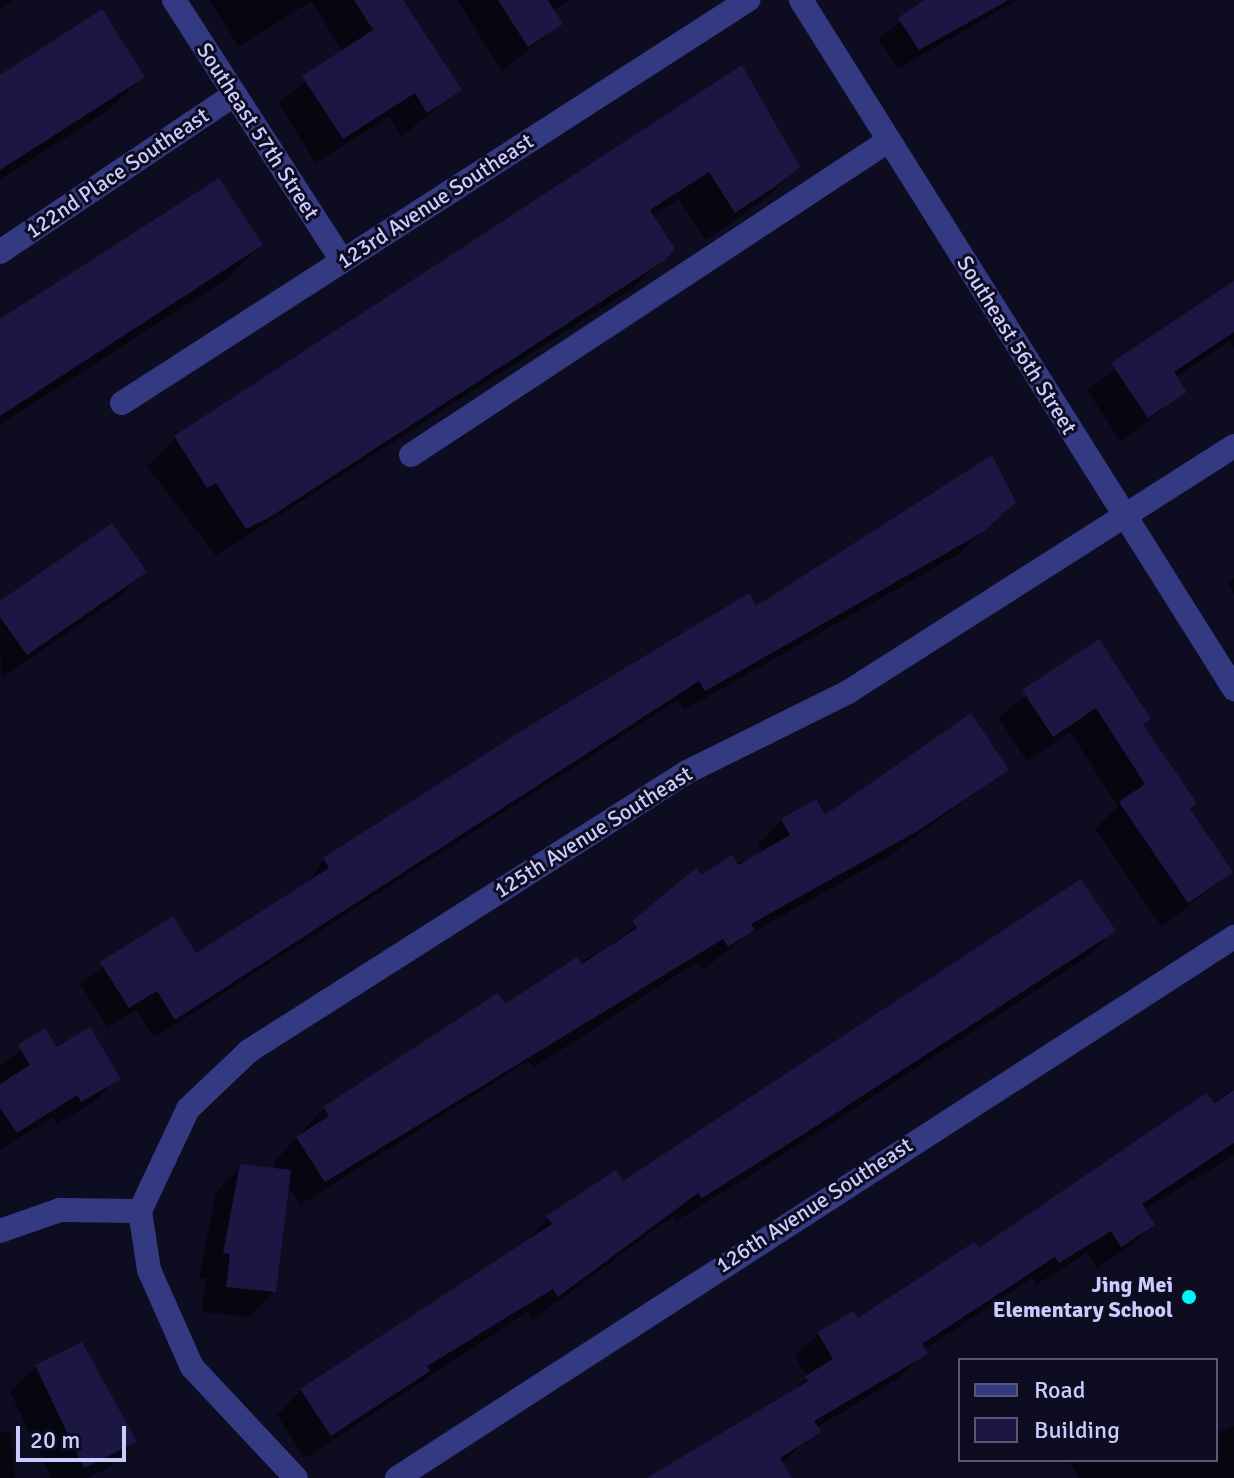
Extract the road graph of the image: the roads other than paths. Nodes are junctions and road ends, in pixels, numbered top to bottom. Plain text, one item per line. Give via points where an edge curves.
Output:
1 (174, 0) edge
2 (748, 0) edge
3 (801, 0) edge
4 (234, 95) junction
5 (888, 141) junction
6 (0, 252) edge
7 (342, 261) junction
8 (122, 403) dead end
9 (1234, 446) edge
10 (411, 455) dead end
11 (1125, 515) junction
12 (1234, 689) edge
13 (1234, 937) edge
14 (140, 1211) junction
15 (0, 1231) edge
16 (296, 1478) edge
17 (397, 1478) edge

1 - 4 street, Southeast 57th Street
2 - 7 street, 123rd Avenue Southeast
3 - 5 street, Southeast 56th Street
4 - 6 street, 122nd Place Southeast
4 - 7 street, Southeast 57th Street
5 - 10 street
5 - 11 street, Southeast 56th Street
7 - 8 street, 123rd Avenue Southeast
9 - 11 street, 125th Avenue Southeast
11 - 12 street, Southeast 56th Street
11 - 14 street, 125th Avenue Southeast via 848,692 687,772 249,1051 188,1109
13 - 17 street, 126th Avenue Southeast
14 - 15 street via 60,1210
14 - 16 street via 153,1282 192,1367

